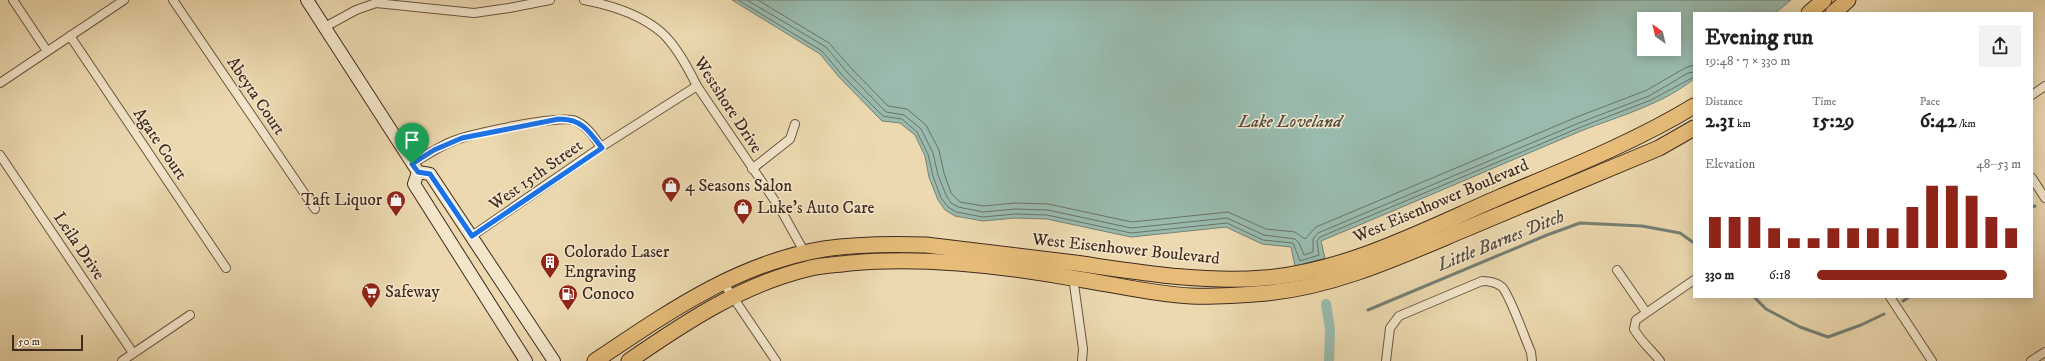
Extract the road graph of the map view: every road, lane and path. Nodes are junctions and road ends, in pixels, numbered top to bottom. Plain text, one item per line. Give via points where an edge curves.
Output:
1 (13, 0) edge
2 (124, 0) edge
3 (173, 0) edge
4 (307, 0) edge
5 (550, 0) edge
6 (584, 0) edge
7 (1824, 0) edge
8 (1848, 0) edge
9 (1810, 12) edge
10 (1834, 12) edge
11 (325, 27) junction
12 (70, 36) junction
13 (47, 51) junction
14 (0, 83) edge
15 (697, 86) junction
16 (2045, 86) edge
17 (2033, 94) edge
18 (1693, 107) edge
19 (795, 124) dead end
20 (1691, 132) edge
21 (602, 148) junction
22 (0, 155) edge
23 (415, 168) junction
24 (752, 169) junction
25 (2033, 180) edge
26 (2045, 198) edge
27 (315, 209) dead end
28 (472, 236) junction
29 (805, 252) junction
30 (226, 268) dead end
31 (809, 268) junction
32 (1073, 270) junction
33 (1617, 270) dead end
34 (722, 281) junction
35 (1693, 281) edge
36 (733, 297) junction
37 (1891, 298) edge
38 (1646, 312) junction
39 (190, 315) dead end
40 (2045, 352) edge
41 (133, 353) junction
42 (122, 361) edge
43 (526, 361) edge
44 (554, 361) edge
45 (595, 361) edge
46 (629, 361) edge
47 (776, 361) edge
48 (1082, 361) edge
49 (1386, 361) edge
50 (1532, 361) edge
51 (1660, 361) edge
52 (1932, 361) edge
53 (2031, 361) edge

1 - 13 street
2 - 12 street
3 - 27 street, Abeyta Court
4 - 11 main road
5 - 11 street via 474,13 376,3 356,10
6 - 15 street, Westshore Drive via 633,15 662,32
7 - 9 highway
8 - 10 highway
11 - 23 main road
12 - 13 street
12 - 30 street, Agate Court
13 - 14 street
15 - 21 street, West 15th Street
15 - 24 street, Westshore Drive
16 - 17 street
18 - 32 highway, West Eisenhower Boulevard via 1670,121 1622,144 1381,248 1300,274 1219,280
19 - 24 street via 790,139
20 - 32 highway, West Eisenhower Boulevard via 1659,148 1377,266 1307,287 1269,293 1190,296 1123,288
21 - 23 street via 583,125 576,121 559,119 462,138 434,150
21 - 28 street, West 15th Street
22 - 41 street, Leila Drive
23 - 28 main road via 430,174
23 - 43 main road via 414,184
24 - 29 street, Westshore Drive via 781,210
25 - 26 street
28 - 44 main road
29 - 31 street, Westshore Drive
29 - 32 highway, West Eisenhower Boulevard via 858,246 926,245
29 - 34 highway, West Eisenhower Boulevard
31 - 32 highway, West Eisenhower Boulevard via 908,261
31 - 36 highway, West Eisenhower Boulevard
32 - 48 street via 1083,349
33 - 38 street
34 - 36 street
34 - 45 highway, West Eisenhower Boulevard via 689,299
35 - 38 street
36 - 46 highway, West Eisenhower Boulevard via 678,328
36 - 47 street
37 - 52 street
38 - 51 street via 1636,320 1634,329
39 - 41 street
40 - 53 street
41 - 42 street
49 - 50 street via 1390,328 1399,316 1482,281 1489,281 1496,283 1505,292 1531,352

